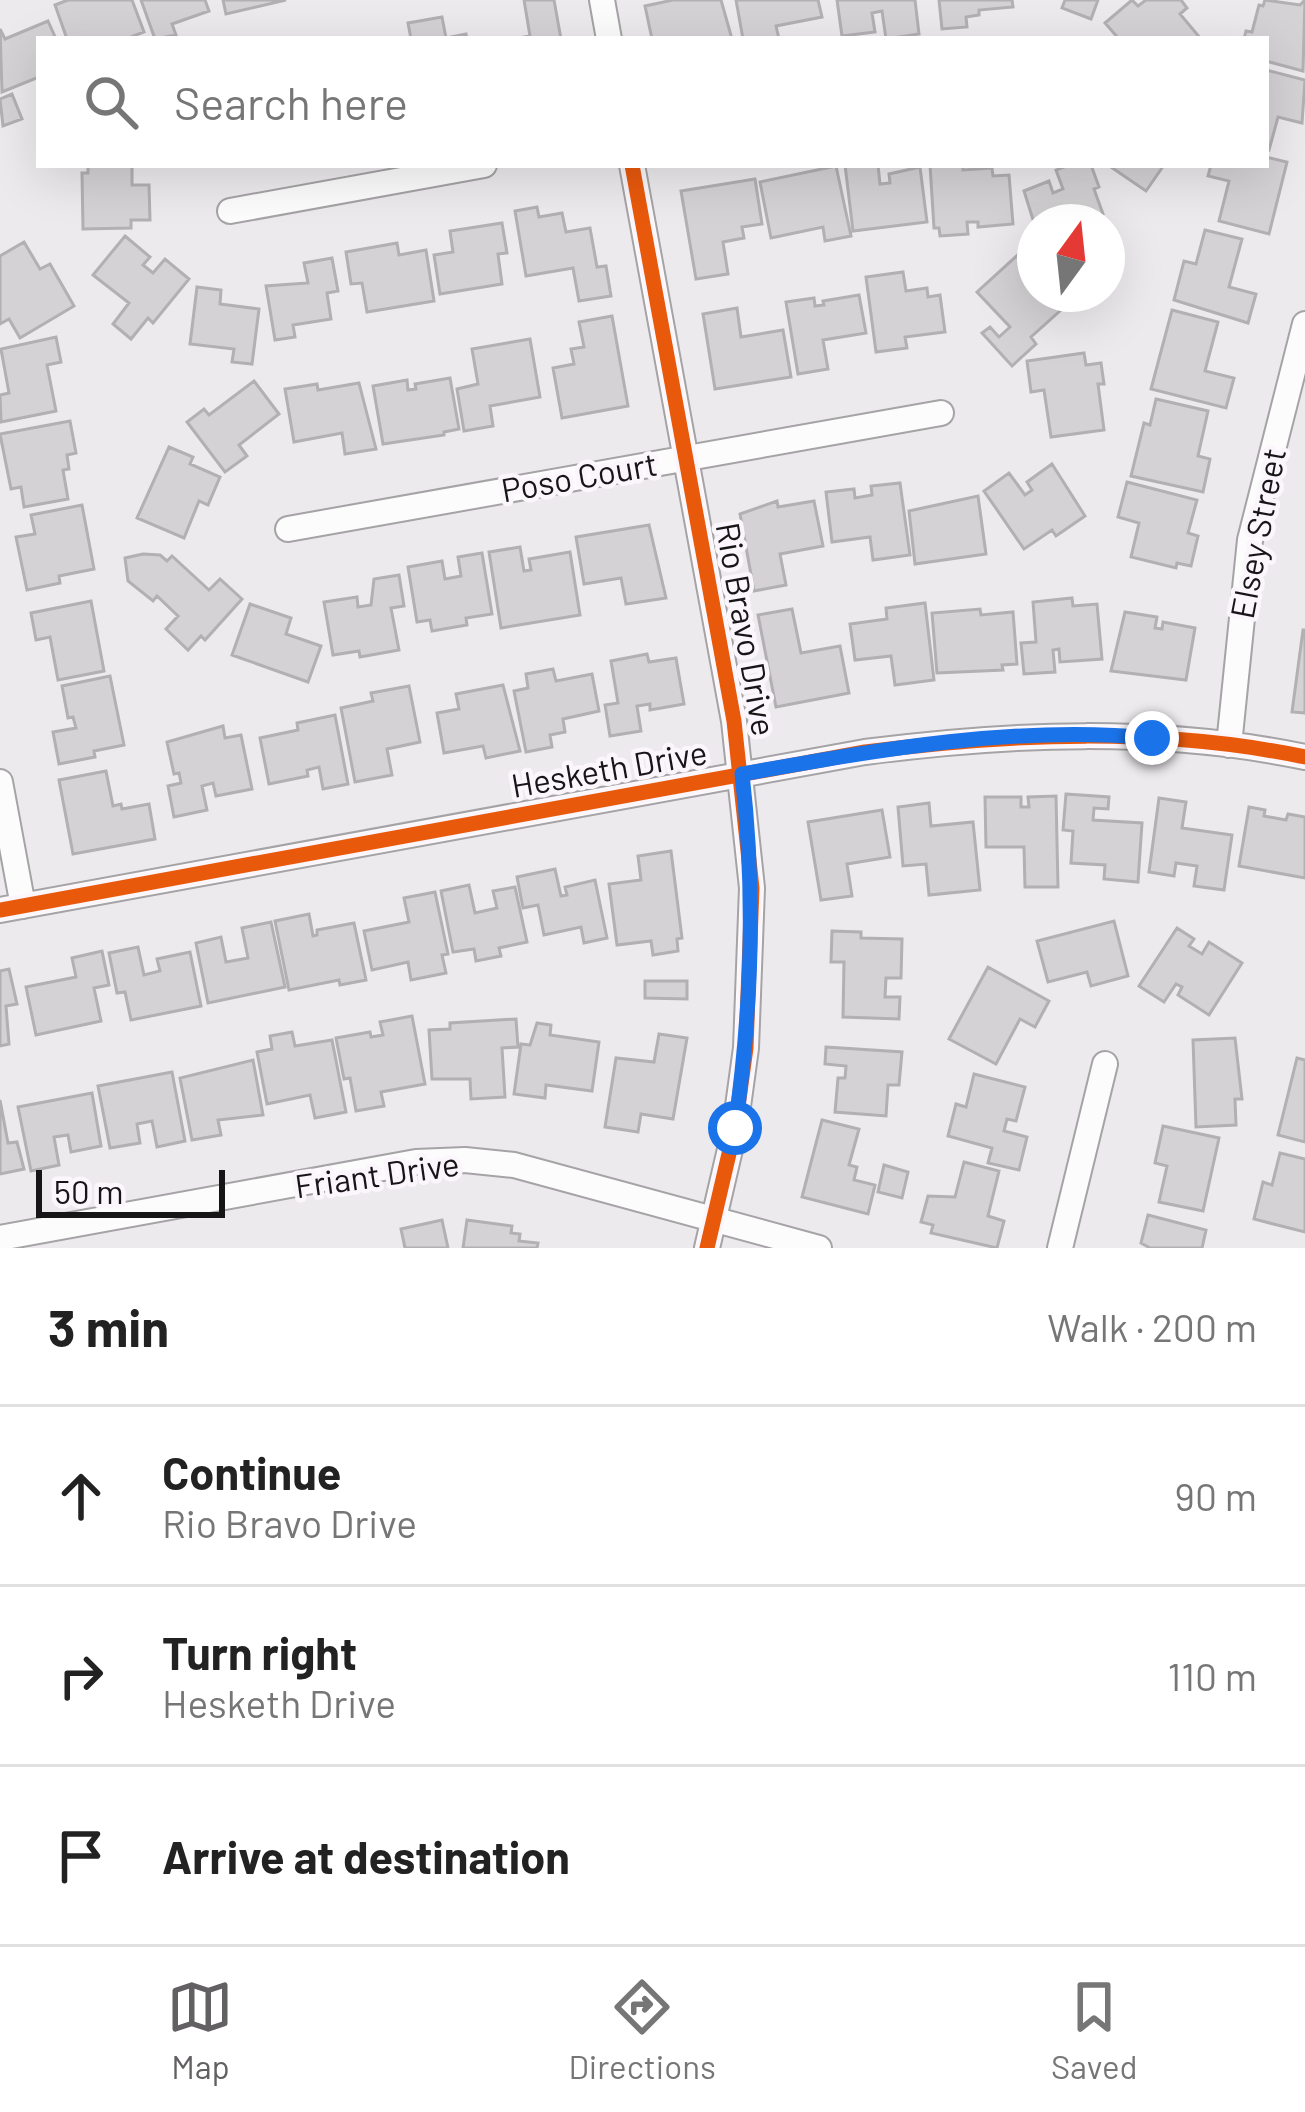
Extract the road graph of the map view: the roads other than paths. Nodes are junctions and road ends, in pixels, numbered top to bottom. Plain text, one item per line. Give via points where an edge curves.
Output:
1 (602, 0) edge
2 (608, 36) edge
3 (468, 168) edge
4 (633, 168) edge
5 (230, 212) dead end
6 (1305, 324) edge
7 (941, 413) dead end
8 (685, 456) junction
9 (288, 529) dead end
10 (1229, 745) junction
11 (1305, 757) edge
12 (742, 774) junction
13 (0, 782) edge
14 (11, 908) edge
15 (1105, 1064) dead end
16 (716, 1220) junction
17 (0, 1238) edge
18 (707, 1248) edge
19 (819, 1248) edge
20 (1060, 1248) edge

1 - 2 street
3 - 5 street
4 - 8 street, Rio Bravo Drive
6 - 10 street, Elsey Street via 1250,540
7 - 8 street, Poso Court
8 - 9 street, Poso Court
8 - 12 street, Rio Bravo Drive
10 - 11 street, Hesketh Drive
10 - 12 street, Hesketh Drive via 1130,736 997,738
12 - 14 street, Hesketh Drive
12 - 16 street, Rio Bravo Drive via 751,988
13 - 14 street
15 - 20 street
16 - 17 street, Friant Drive via 514,1165 465,1160 416,1162
16 - 18 street, Rio Bravo Drive
16 - 19 street, Friant Drive

